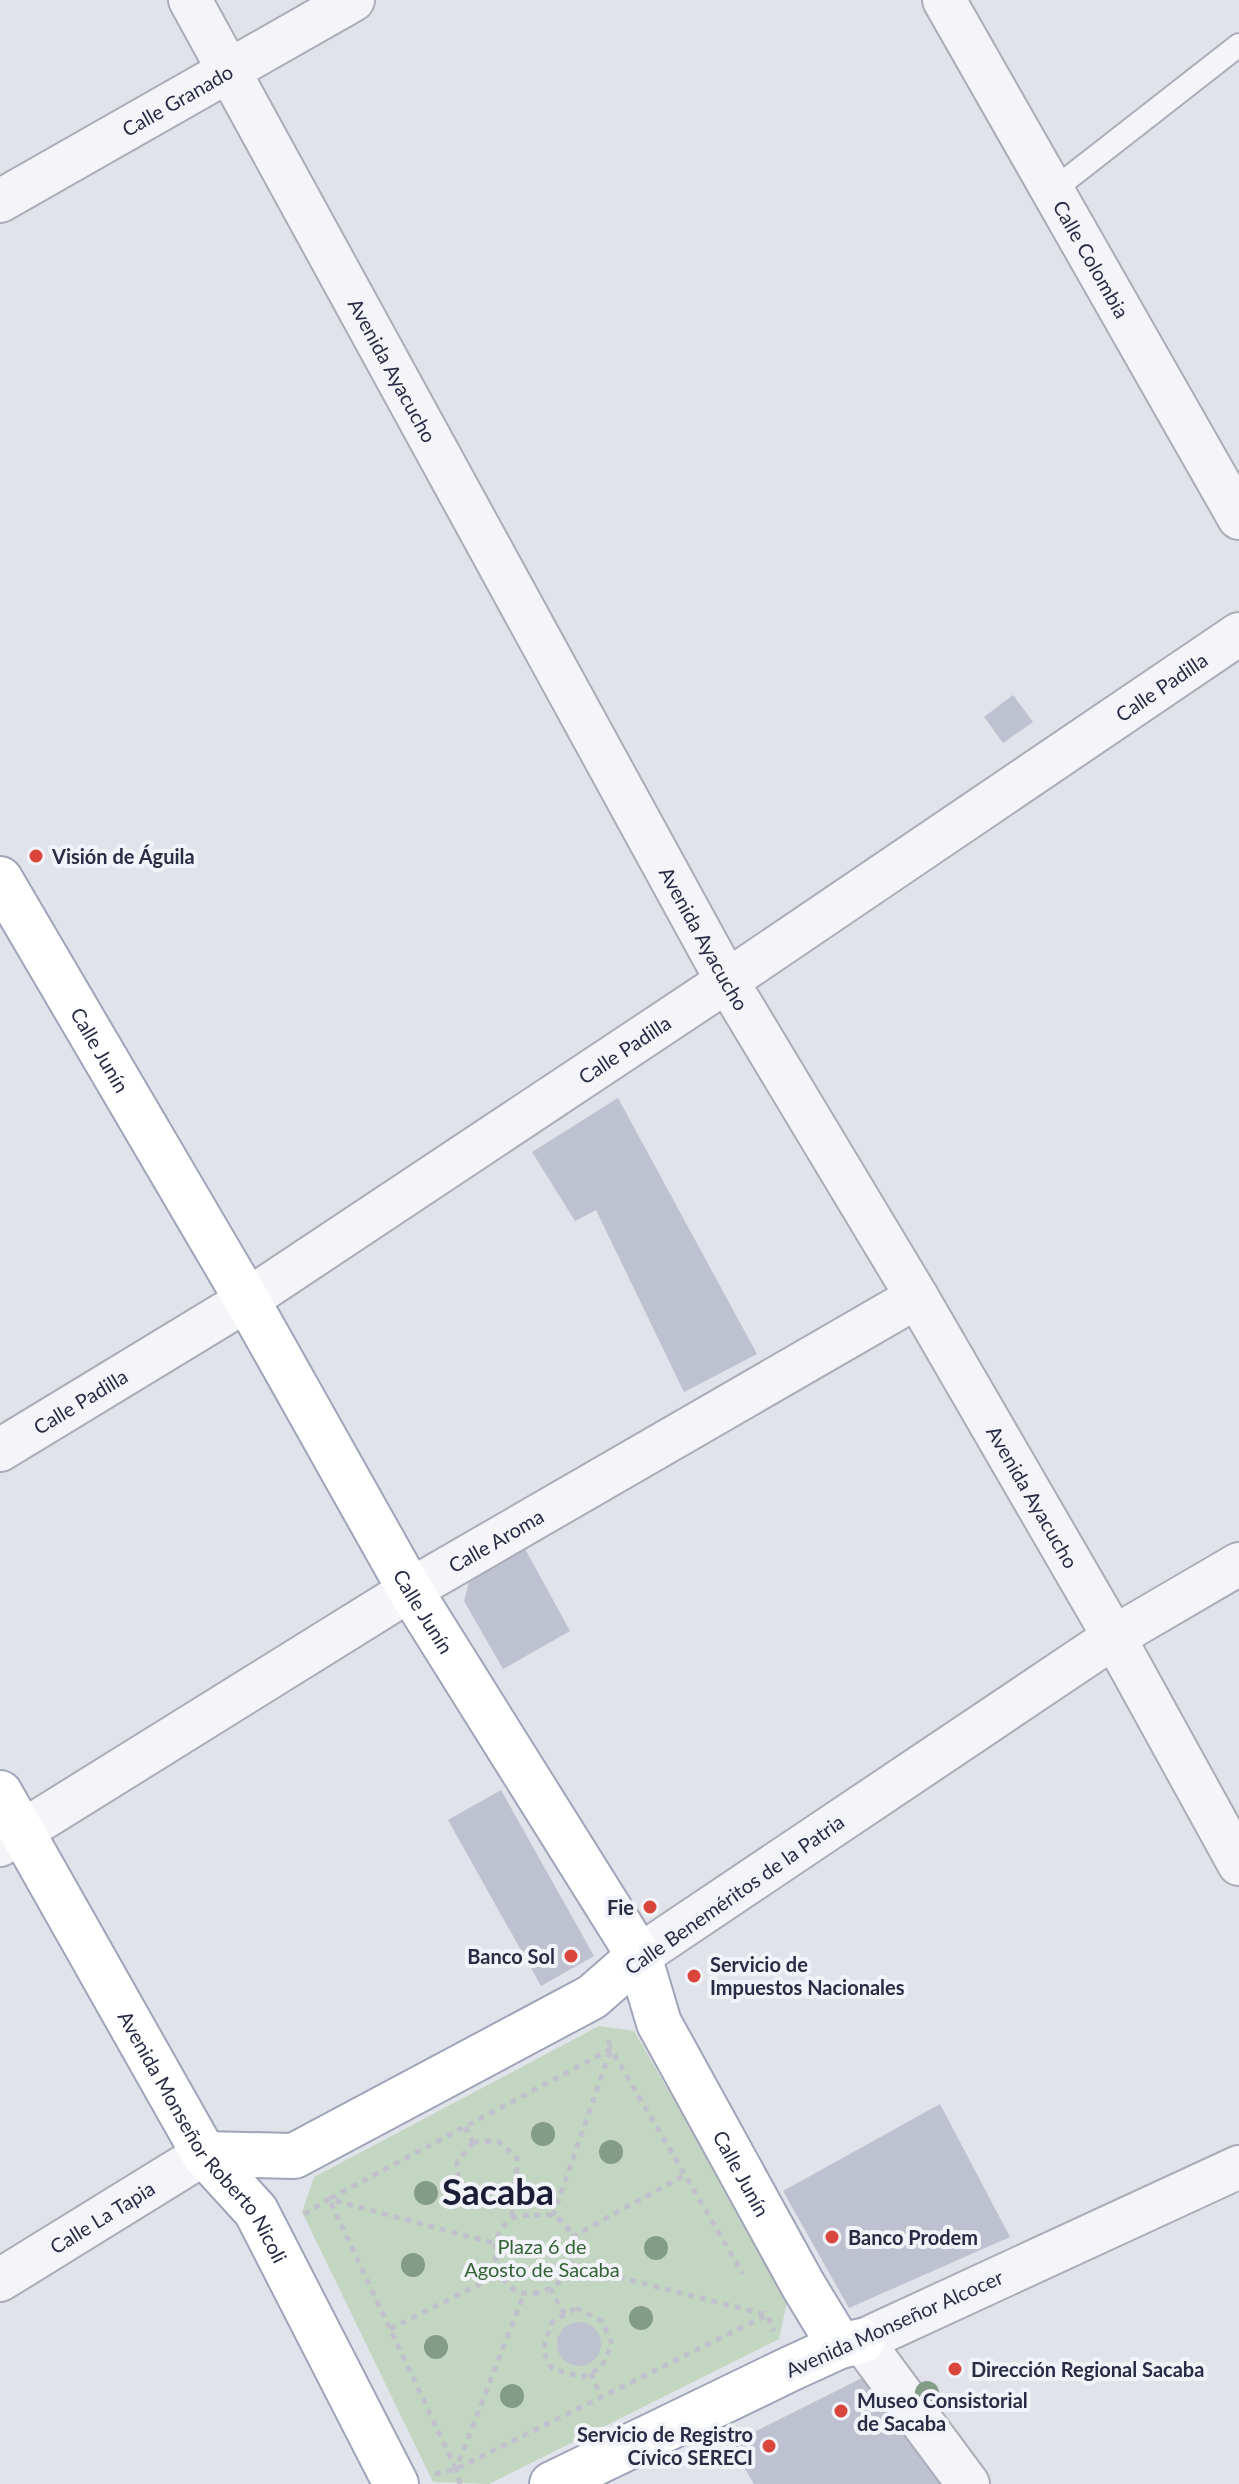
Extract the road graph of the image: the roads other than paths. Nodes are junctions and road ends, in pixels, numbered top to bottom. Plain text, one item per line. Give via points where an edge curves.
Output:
1 (190, 0) edge
2 (353, 0) edge
3 (944, 0) edge
4 (1239, 45) edge
5 (230, 71) junction
6 (1052, 191) junction
7 (0, 201) edge
8 (1239, 518) edge
9 (1239, 634) edge
10 (0, 879) edge
11 (727, 981) junction
12 (917, 1297) junction
13 (247, 1300) junction
14 (0, 1450) edge
15 (1239, 1564) edge
16 (410, 1590) junction
17 (1114, 1637) junction
18 (0, 1793) edge
19 (11, 1839) edge
20 (1239, 1864) edge
21 (639, 1956) junction
22 (204, 2154) junction
23 (1239, 2167) edge
24 (0, 2280) edge
25 (851, 2344) junction
26 (396, 2484) edge
27 (552, 2484) edge
28 (968, 2484) edge

1 - 5 street, Avenida Ayacucho
2 - 5 street, Calle Granado
3 - 6 street, Calle Colombia
4 - 6 lane
5 - 7 street, Calle Granado
5 - 11 street, Avenida Ayacucho
6 - 8 street, Calle Colombia
9 - 11 street, Calle Padilla
10 - 13 main road, Calle Junín
11 - 12 street, Avenida Ayacucho
11 - 13 street, Calle Padilla
12 - 16 street, Calle Aroma
12 - 17 street, Avenida Ayacucho
13 - 14 street, Calle Padilla
13 - 16 main road, Calle Junín
15 - 17 street, Calle Beneméritos de la Patria
16 - 19 street, Calle Aroma
16 - 21 main road, Calle Junín
17 - 20 street, Avenida Ayacucho
17 - 21 street, Calle Beneméritos de la Patria
18 - 19 main road, Avenida Monseñor Roberto Nicoli
19 - 22 main road, Avenida Monseñor Roberto Nicoli
21 - 22 main road, Calle Beneméritos de la Patria via 592,1997 294,2156
21 - 25 main road, Calle Junín via 659,2023 803,2285
22 - 24 street, Calle La Tapia
22 - 26 main road, Avenida Monseñor Roberto Nicoli via 256,2211
23 - 25 street, Avenida Monseñor Alcocer
25 - 27 main road, Avenida Monseñor Alcocer
25 - 28 street

